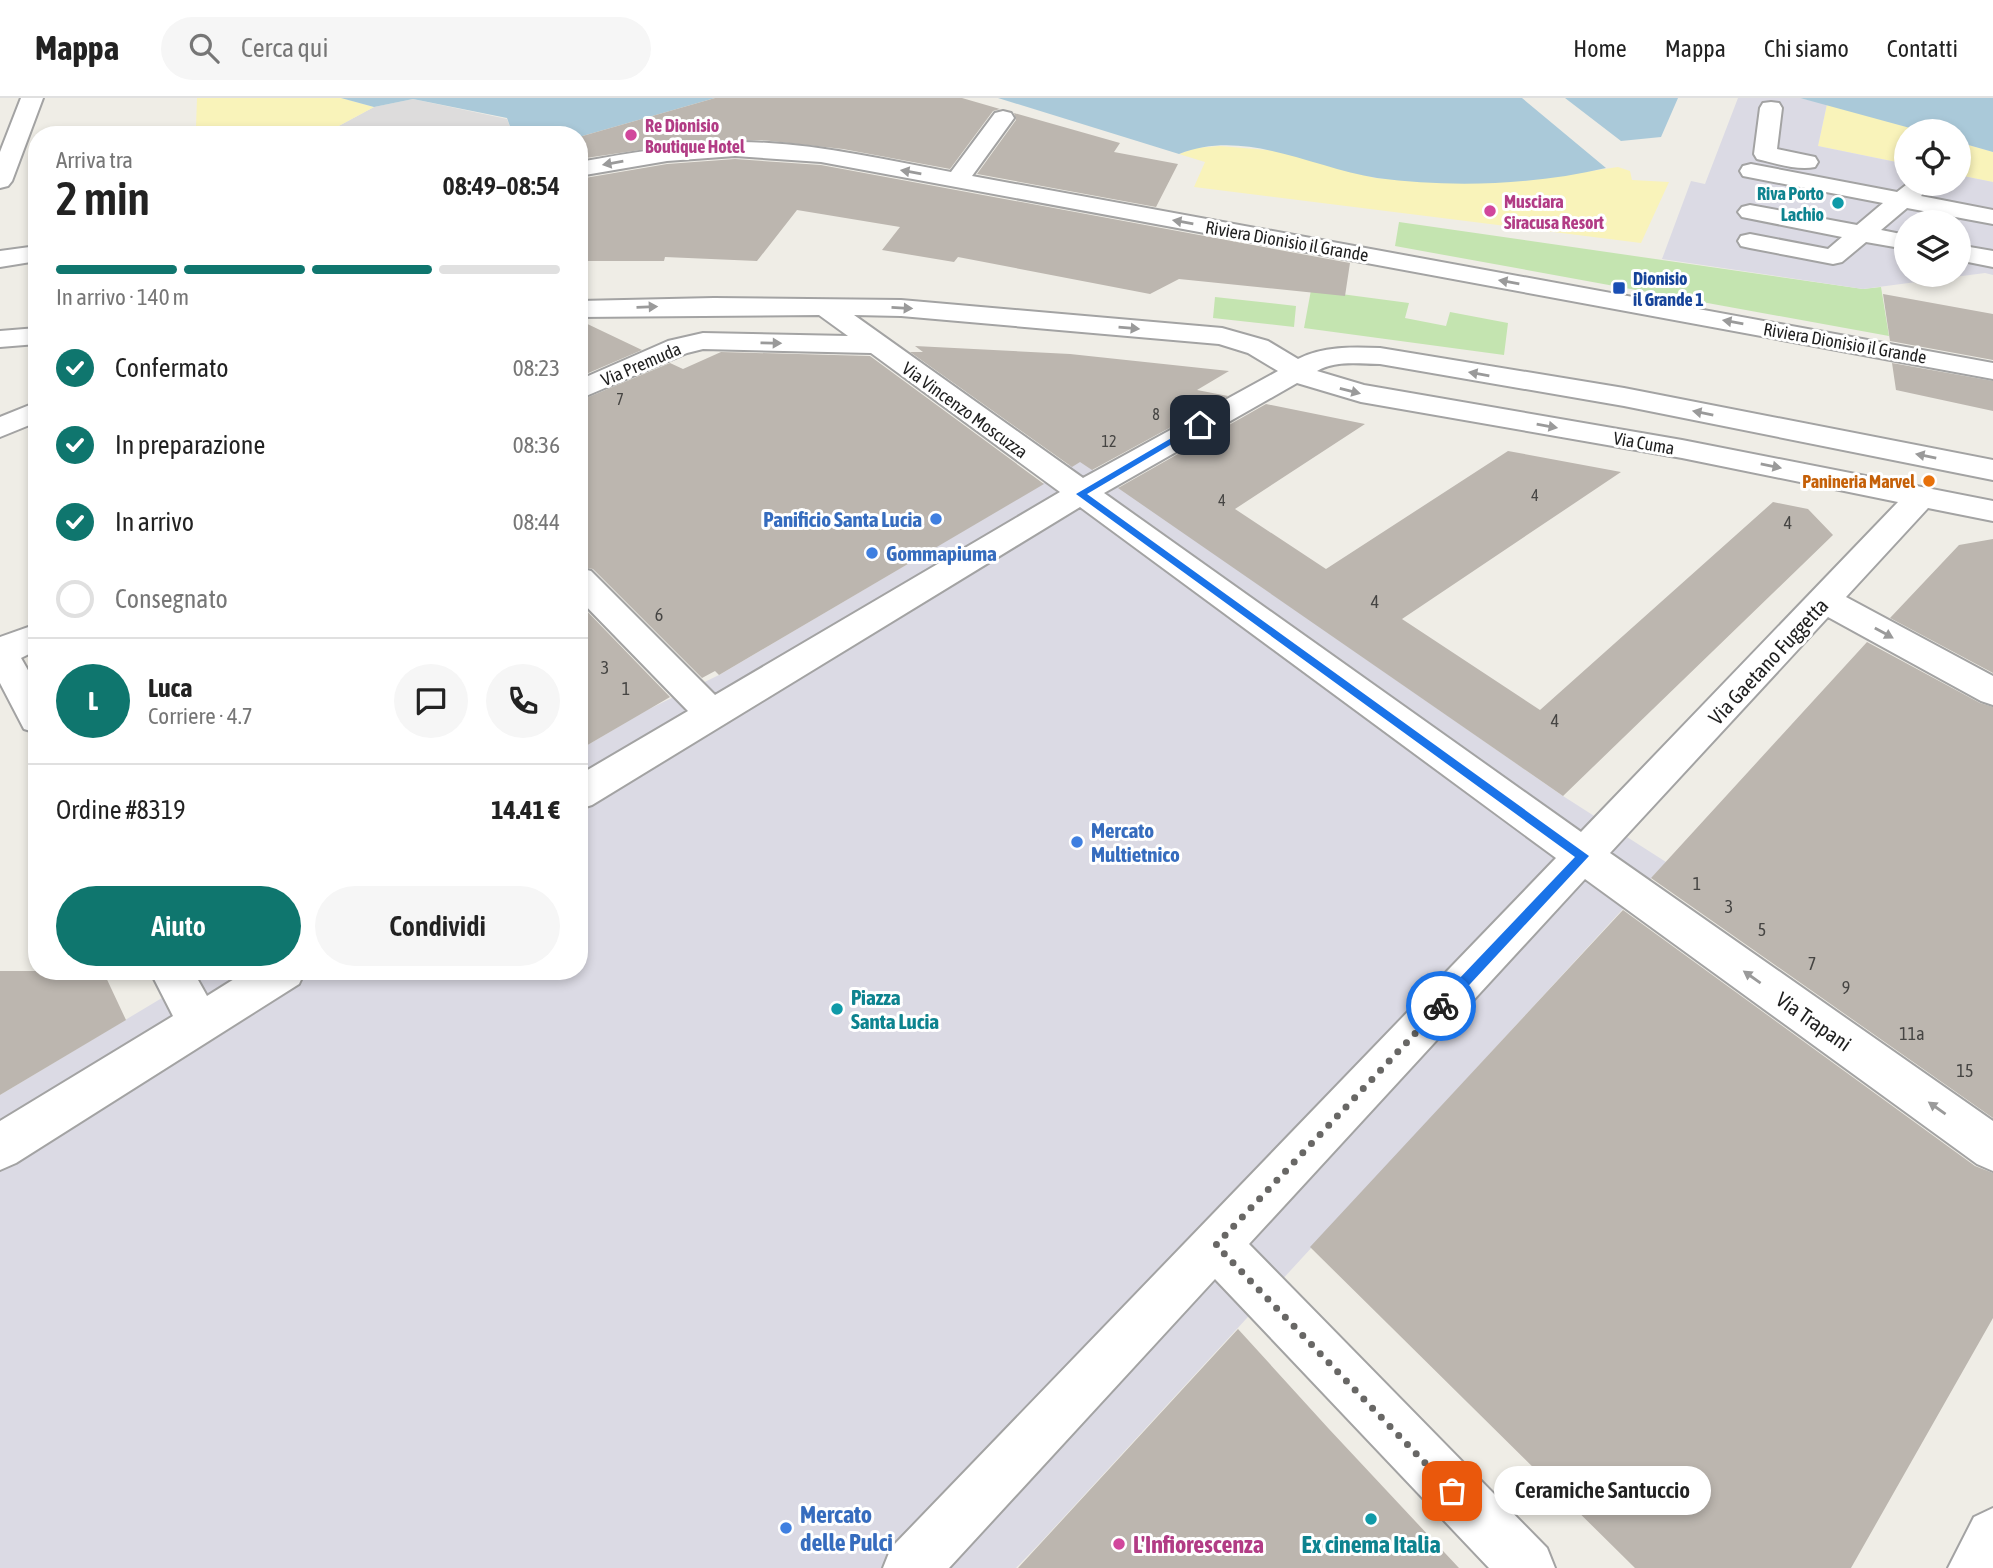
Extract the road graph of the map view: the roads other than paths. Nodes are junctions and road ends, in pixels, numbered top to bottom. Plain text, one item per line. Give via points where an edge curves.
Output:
1 (32, 98) edge
2 (1771, 107) dead end
3 (1003, 118) dead end
4 (588, 167) edge
5 (957, 180) junction
6 (0, 181) edge
7 (1971, 193) edge
8 (1993, 197) edge
9 (1904, 201) edge
10 (1993, 217) edge
11 (1871, 225) junction
12 (1971, 235) edge
13 (1894, 236) edge
14 (1993, 239) edge
15 (1749, 241) dead end
16 (28, 254) edge
17 (1971, 255) edge
18 (0, 259) edge
19 (1993, 259) edge
20 (714, 306) junction
21 (824, 306) junction
22 (588, 309) edge
23 (28, 337) edge
24 (0, 339) edge
25 (703, 341) junction
26 (877, 345) junction
27 (1296, 371) junction
28 (1993, 371) edge
29 (588, 387) edge
30 (28, 415) edge
31 (0, 428) edge
32 (1993, 470) edge
33 (1080, 482) junction
34 (1922, 496) junction
35 (1993, 511) edge
36 (588, 588) edge
37 (1825, 600) junction
38 (28, 640) edge
39 (0, 652) edge
40 (1993, 692) edge
41 (28, 703) edge
42 (712, 714) junction
43 (588, 789) edge
44 (1598, 841) junction
45 (244, 980) edge
46 (183, 994) edge
47 (0, 1147) edge
48 (1993, 1148) edge
49 (1216, 1245) junction
50 (1993, 1536) edge
51 (911, 1568) edge
52 (1527, 1568) edge
53 (1976, 1568) edge

1 - 6 street
2 - 9 street via 1765,154
3 - 5 street
5 -> 4 street, Riviera Dionisio il Grande via 821,155 734,149
28 -> 5 street, Riviera Dionisio il Grande
7 - 8 street
9 - 10 street
9 - 11 street
9 - 11 street via 1751,192
11 - 13 street
11 - 15 street via 1833,257
12 - 14 street
16 - 18 street
17 - 19 street
20 - 21 street, Via Cuma
22 -> 20 street, Via Cuma
20 - 25 street
21 - 26 street, Via Vincenzo Moscuzza
21 -> 27 street, Via Cuma via 1222,336 1258,347
23 - 24 street
25 -> 26 street, Via Premuda
25 - 29 street, Via Premuda via 677,347
26 - 33 street, Via Vincenzo Moscuzza
32 -> 27 street via 1624,397 1380,356 1319,359
27 - 33 street
27 -> 34 street, Via Cuma via 1361,393
30 - 31 street
33 - 42 street
33 - 44 street, Via Vincenzo Moscuzza
34 - 35 street, Via Cuma
34 - 37 street, Via Gaetano Fuggetta
36 - 42 street
37 -> 40 street
37 - 44 street, Via Gaetano Fuggetta
38 - 39 street
39 - 41 street
42 - 43 street
48 -> 44 street, Via Trapani via 1636,894
44 - 49 street, Via Gaetano Fuggetta
45 - 46 street
46 - 47 street
49 - 51 street, Via Gaetano Fuggetta
49 - 52 street
50 - 53 street

